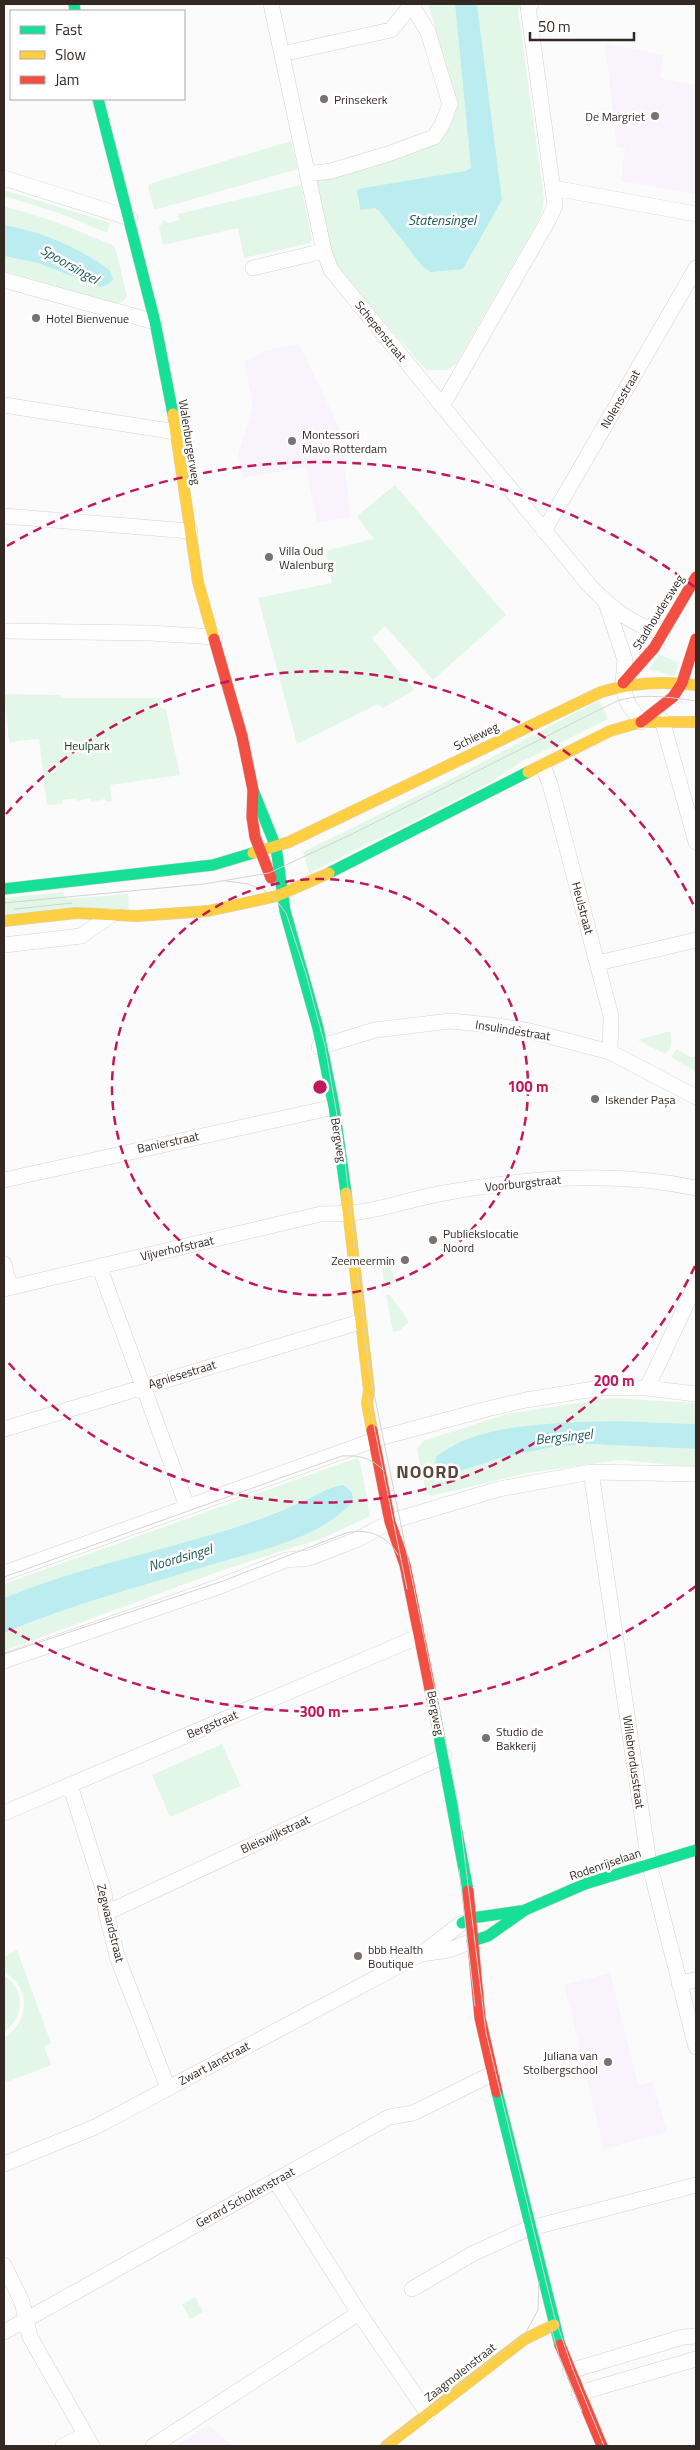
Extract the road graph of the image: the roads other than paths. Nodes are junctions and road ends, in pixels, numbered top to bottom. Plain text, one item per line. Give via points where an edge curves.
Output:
1 (271, 4) edge
2 (411, 4) edge
3 (531, 4) edge
4 (282, 54) junction
5 (98, 100) edge
6 (307, 174) junction
7 (4, 178) edge
8 (554, 188) junction
9 (696, 214) edge
10 (130, 218) junction
11 (324, 251) junction
12 (253, 268) dead end
13 (696, 268) edge
14 (4, 280) edge
15 (155, 322) junction
16 (4, 405) edge
17 (442, 406) junction
18 (176, 432) junction
19 (4, 516) edge
20 (190, 531) junction
21 (544, 531) junction
22 (696, 577) edge
23 (606, 602) junction
24 (4, 631) edge
25 (663, 633) junction
26 (214, 637) junction
27 (696, 639) edge
28 (688, 662) junction
29 (696, 674) edge
30 (623, 683) junction
31 (682, 683) junction
32 (696, 685) edge
33 (662, 720) junction
34 (641, 722) junction
35 (696, 722) edge
36 (543, 766) junction
37 (253, 790) junction
38 (696, 842) edge
39 (276, 847) junction
40 (262, 852) junction
41 (4, 889) edge
42 (281, 896) junction
43 (110, 916) junction
44 (4, 921) edge
45 (696, 940) edge
46 (4, 945) edge
47 (598, 963) junction
48 (320, 1047) junction
49 (610, 1052) junction
50 (696, 1097) edge
51 (334, 1107) junction
52 (4, 1180) edge
53 (696, 1188) edge
54 (350, 1213) junction
55 (4, 1264) edge
56 (99, 1266) junction
57 (696, 1284) edge
58 (7, 1288) edge
59 (360, 1322) junction
60 (142, 1386) junction
61 (647, 1388) junction
62 (369, 1390) junction
63 (696, 1394) edge
64 (380, 1410) dead end
65 (4, 1429) edge
66 (383, 1437) junction
67 (591, 1472) junction
68 (696, 1474) edge
69 (186, 1506) junction
70 (398, 1516) junction
71 (4, 1573) edge
72 (420, 1636) junction
73 (4, 1661) edge
74 (444, 1756) junction
75 (70, 1785) junction
76 (4, 1813) edge
77 (696, 1850) edge
78 (649, 1863) junction
79 (525, 1910) junction
80 (106, 1913) junction
81 (466, 1921) junction
82 (468, 1944) junction
83 (421, 1954) junction
84 (696, 1980) edge
85 (679, 1983) junction
86 (696, 2047) edge
87 (492, 2074) junction
88 (168, 2088) junction
89 (4, 2164) edge
90 (275, 2180) junction
91 (696, 2185) edge
92 (529, 2229) junction
93 (4, 2264) edge
94 (412, 2289) dead end
95 (358, 2313) junction
96 (24, 2321) junction
97 (554, 2325) junction
98 (4, 2332) edge
99 (696, 2336) edge
100 (696, 2359) edge
101 (570, 2371) junction
102 (579, 2393) junction
103 (428, 2414) junction
104 (88, 2440) edge
105 (599, 2445) edge
106 (63, 2446) edge
107 (152, 2446) edge
108 (386, 2446) edge

1 - 4 street, Schepenstraat
2 - 4 street via 391,30
2 - 6 street via 428,32 450,104 442,125 434,137 388,154 331,171
3 - 8 street via 528,7 550,181
4 - 6 street, Schepenstraat
5 - 10 street, Walenburgerweg
6 - 11 street, Schepenstraat
7 - 10 street
8 - 9 street
8 - 17 street via 555,204 550,217
10 - 15 street, Walenburgerweg
11 - 12 street
11 - 17 street, Schepenstraat via 331,270
13 - 21 street, Nolensstraat
14 - 15 street
15 - 18 street, Walenburgerweg
16 - 18 street
17 - 21 street, Schepenstraat
18 - 20 street, Walenburgerweg
19 - 20 street
20 - 26 street, Walenburgerweg via 198,582
21 - 23 street, Schepenstraat
22 - 25 street, Stadhoudersweg
23 - 25 street, Schepenstraat via 640,626
23 - 30 street, Schepenstraat via 625,660
24 - 26 street
25 - 30 street, Stadhoudersweg
26 - 37 street, Walenburgerweg via 242,736
27 - 28 street
28 - 29 street
28 - 31 street
30 - 31 street, Schieweg via 654,680
30 - 34 street, Schepenstraat via 628,705
30 - 39 street, Schieweg
31 - 32 street, Schieweg
31 - 34 street via 673,698
33 - 34 street
33 - 35 street
33 - 38 street
34 - 36 street via 610,731
36 - 42 street
36 - 47 street, Heulstraat
37 - 39 street, Walenburgerweg
37 - 40 street, Walenburgerweg via 252,818
39 - 40 street, Schieweg
39 - 42 street, Walenburgerweg
40 - 41 street, Schieweg via 213,865
40 - 42 street, Walenburgerweg via 271,880
42 - 43 street via 226,910 171,916
42 - 48 street, Bergweg
43 - 44 street via 77,913
43 - 46 street via 81,936
45 - 47 street
47 - 49 street, Heulstraat via 611,1016
48 - 49 street, Insulindestraat via 375,1030 450,1021 530,1031
48 - 51 street, Bergweg
49 - 50 street, Insulindestraat
51 - 52 street, Banierstraat
51 - 54 street, Bergweg
53 - 54 street, Voorburgstraat via 670,1182 596,1177 518,1181
54 - 56 street, Vijverhofstraat via 321,1214
54 - 59 street, Bergweg
55 - 58 street
56 - 58 street, Vijverhofstraat
56 - 60 street
57 - 61 street
59 - 60 street, Agniesestraat
59 - 62 street, Bergweg
60 - 65 street, Agniesestraat
60 - 69 street
61 - 63 street
61 - 66 street via 600,1388 526,1400
62 - 64 street, Bergweg via 379,1402
62 - 66 street, Bergweg via 367,1403
66 - 69 street
66 - 70 street, Bergweg
67 - 68 street
67 - 70 street via 499,1489
67 - 78 street, Willebrordusstraat
69 - 71 street
70 - 72 street, Bergweg via 395,1541 405,1565
70 - 73 street via 356,1540 309,1558 286,1560
72 - 74 street, Bergweg
72 - 75 street, Bergstraat
74 - 80 street, Bleiswijkstraat
74 - 81 street, Bergweg via 467,1882
75 - 76 street, Bergstraat
75 - 80 street, Zegwaardstraat via 104,1892
77 - 78 street, Rodenrijselaan
78 - 79 street, Rodenrijselaan via 585,1884
78 - 85 street, Willebrordusstraat
79 - 81 street, Rodenrijselaan
79 - 82 street, Rodenrijselaan via 488,1936
80 - 88 street, Zegwaardstraat via 118,1959
81 - 82 street, Bergweg
81 - 83 street, Zwart Janstraat
82 - 83 street, Zwart Janstraat
82 - 87 street, Bergweg
83 - 88 street, Zwart Janstraat
84 - 85 street
85 - 86 street, Willebrordusstraat
87 - 90 street, Gerard Scholtenstraat via 413,2113 389,2116
87 - 92 street, Bergweg
88 - 89 street, Zwart Janstraat via 95,2127
90 - 95 street
90 - 96 street, Gerard Scholtenstraat
91 - 92 street
92 - 94 street via 474,2253
92 - 97 street, Bergweg
93 - 96 street via 22,2302
95 - 103 street
95 - 107 street
96 - 98 street, Gerard Scholtenstraat
96 - 104 street
97 - 101 street, Bergweg
97 - 103 street, Zaagmolenstraat via 525,2339
99 - 101 street via 683,2337
100 - 102 street
101 - 102 street, Bergweg
102 - 105 street, Bergweg
103 - 108 street, Zaagmolenstraat
104 - 106 street

